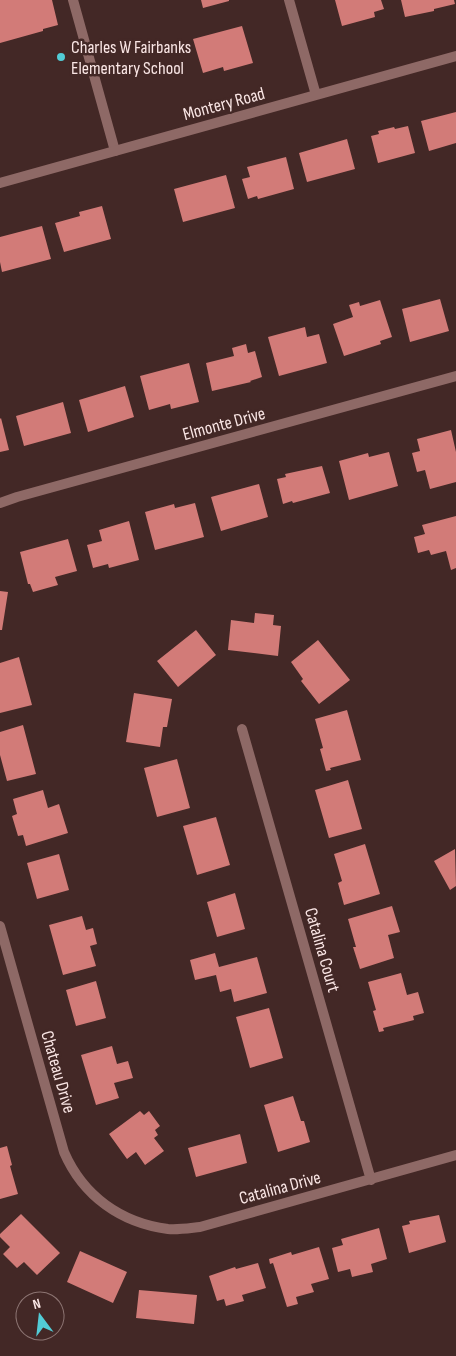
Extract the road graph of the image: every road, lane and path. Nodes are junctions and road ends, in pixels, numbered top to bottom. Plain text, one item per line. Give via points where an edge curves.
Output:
1 (72, 0) edge
2 (290, 0) edge
3 (456, 56) edge
4 (316, 95) junction
5 (115, 151) junction
6 (0, 183) edge
7 (456, 376) edge
8 (0, 503) edge
9 (242, 729) dead end
10 (0, 926) edge
11 (456, 1155) edge
12 (371, 1180) junction
13 (113, 1210) joint

1 - 5 street
2 - 4 street
3 - 4 street, Montery Road
4 - 5 street, Montery Road
5 - 6 street, Montery Road
7 - 8 street, Elmonte Drive
9 - 12 street, Catalina Court
10 - 13 street, Chateau Drive via 64,1152 87,1189
11 - 12 street, Catalina Drive
12 - 13 street, Catalina Drive via 200,1227 170,1229 150,1226

